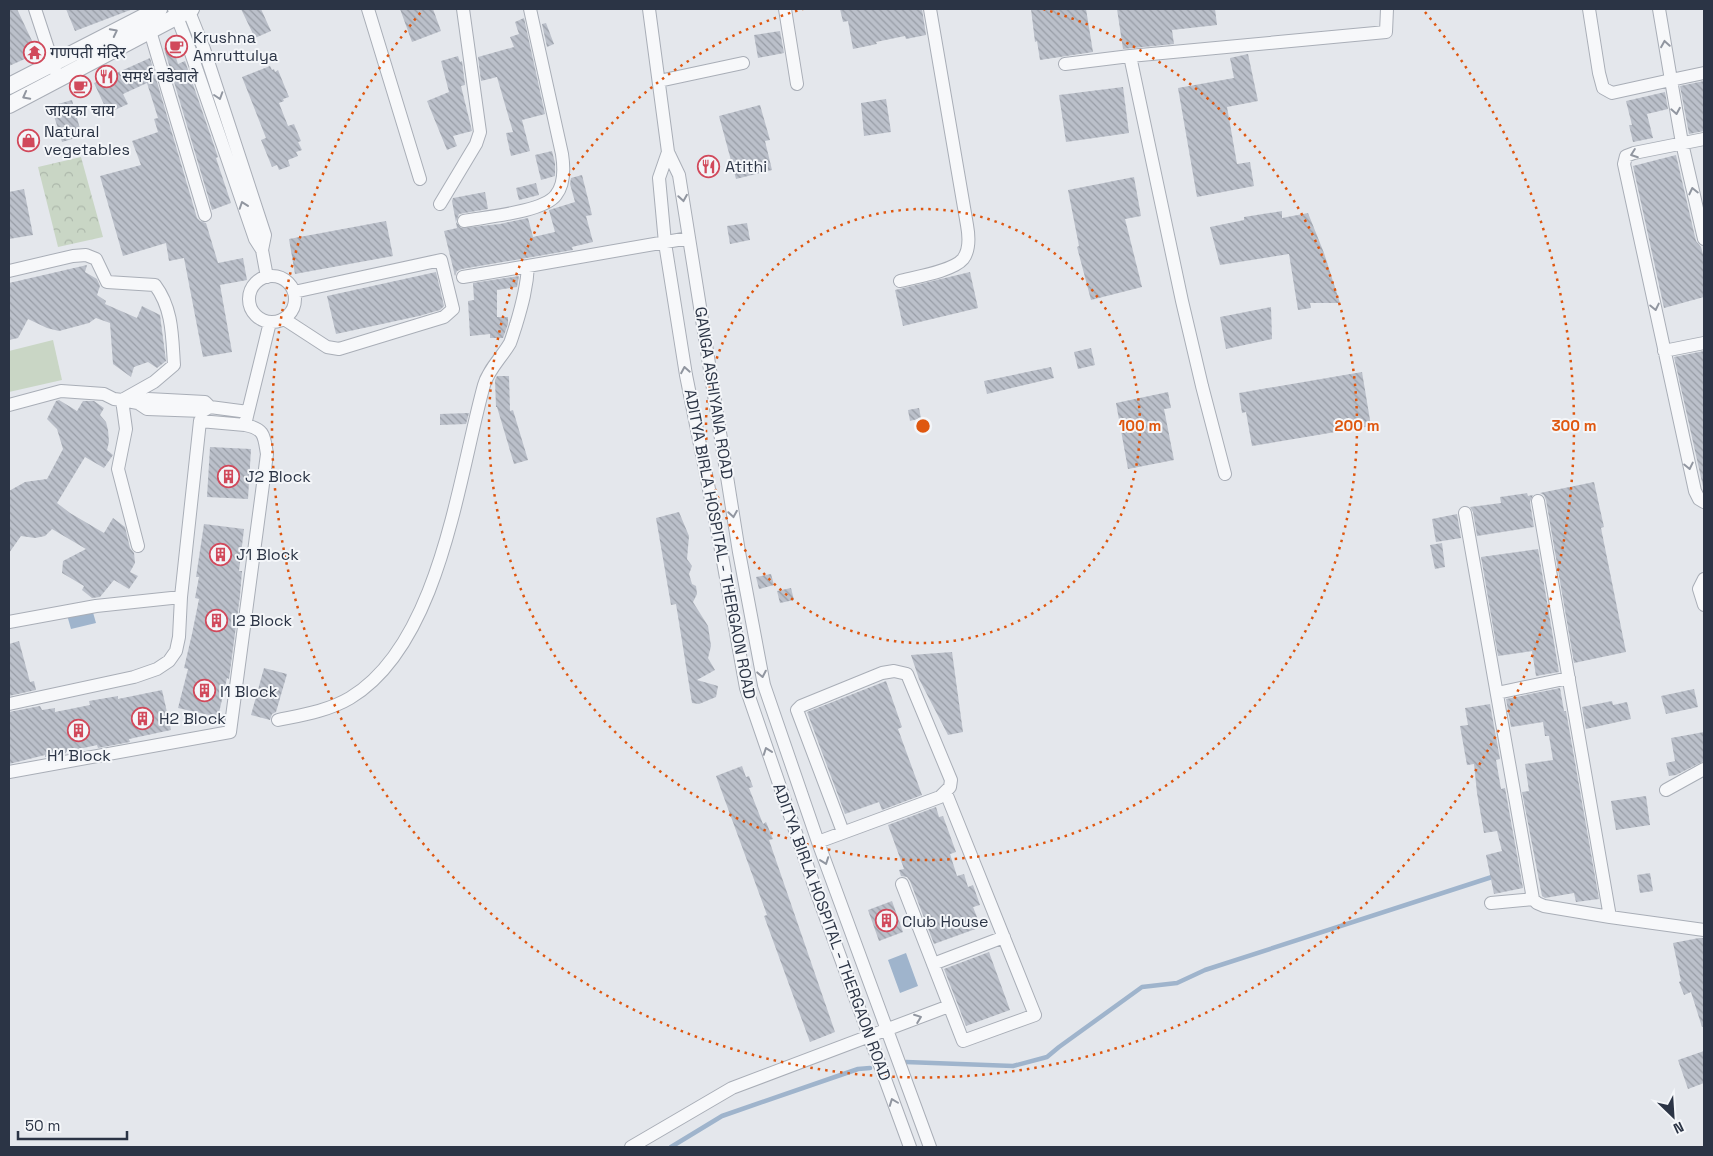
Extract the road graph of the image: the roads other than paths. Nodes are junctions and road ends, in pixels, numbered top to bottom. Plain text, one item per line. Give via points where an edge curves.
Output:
1 (34, 9) edge
2 (159, 9) edge
3 (368, 9) edge
4 (464, 9) edge
5 (530, 9) edge
6 (649, 9) edge
7 (785, 9) edge
8 (930, 9) edge
9 (1387, 9) edge
10 (1590, 9) edge
11 (1660, 9) edge
12 (184, 10) edge
13 (150, 31) junction
14 (1130, 56) junction
15 (743, 63) dead end
16 (1065, 64) dead end
17 (55, 71) junction
18 (1704, 72) edge
19 (1671, 80) junction
20 (659, 81) junction
21 (797, 84) dead end
22 (9, 86) edge
23 (9, 105) edge
24 (1704, 139) edge
25 (1682, 143) junction
26 (668, 152) junction
27 (420, 179) dead end
28 (440, 204) dead end
29 (205, 215) dead end
30 (464, 221) dead end
31 (689, 238) junction
32 (1704, 239) edge
33 (665, 243) junction
34 (262, 250) junction
35 (528, 266) junction
36 (9, 271) edge
37 (267, 276) junction
38 (463, 278) dead end
39 (900, 281) dead end
40 (294, 292) junction
41 (284, 318) junction
42 (270, 322) junction
43 (1704, 343) edge
44 (1664, 351) junction
45 (122, 400) junction
46 (9, 405) edge
47 (248, 412) junction
48 (245, 425) junction
49 (1225, 474) dead end
50 (1538, 501) dead end
51 (1704, 502) edge
52 (1465, 513) dead end
53 (138, 546) dead end
54 (1704, 579) edge
55 (181, 597) junction
56 (1704, 605) edge
57 (9, 622) edge
58 (1568, 678) junction
59 (1497, 693) junction
60 (9, 704) edge
61 (278, 720) dead end
62 (1704, 769) edge
63 (9, 772) edge
64 (1666, 790) dead end
65 (946, 793) junction
66 (843, 832) junction
67 (818, 842) junction
68 (902, 884) dead end
69 (1533, 899) junction
70 (1491, 903) dead end
71 (1610, 917) junction
72 (1704, 930) edge
73 (1004, 937) junction
74 (933, 964) junction
75 (949, 1006) junction
76 (887, 1030) junction
77 (868, 1037) junction
78 (631, 1147) edge
79 (910, 1147) edge
80 (930, 1147) edge

1 - 17 street
17 -> 2 street
3 - 27 street
4 - 28 street via 480,132
5 - 30 street via 562,154 562,182 556,196 538,207
6 - 20 street, ADITYA BIRLA HOSPITAL - THERGAON ROAD
7 - 21 street
8 - 39 street via 967,225 968,248 963,259 953,266
9 - 14 street via 1386,32
10 - 19 street via 1603,88 1612,93
19 -> 11 street
12 - 13 street
34 -> 12 street via 255,239 191,53
12 -> 34 street via 204,49 265,235
13 - 17 street
13 - 29 street
14 - 16 street
14 - 49 street via 1182,301
15 - 20 street
17 - 22 street
17 -> 23 street
18 - 19 street
19 -> 25 street
20 - 26 street, ADITYA BIRLA HOSPITAL - THERGAON ROAD
24 - 25 street
32 -> 25 street
25 -> 44 street via 1634,152 1626,156 1624,164
26 -> 31 street, GANGA ASHIYANA ROAD via 679,175
26 - 33 street, ADITYA BIRLA HOSPITAL - THERGAON ROAD via 659,178
31 - 33 street
31 -> 67 street, GANGA ASHIYANA ROAD via 739,552 764,685
33 - 35 street
77 -> 33 street, ADITYA BIRLA HOSPITAL - THERGAON ROAD via 746,688 686,375
34 - 37 street
35 - 38 street
35 - 61 street via 525,297 510,342 484,383 443,549 426,598 403,645 376,678 349,698 317,712
36 - 45 street via 86,255 96,259 107,282 155,285 162,294 170,319 174,365 154,382
37 - 40 street via 280,277
37 - 42 street via 253,286 249,301 256,315
40 - 41 street via 294,307
40 - 41 street via 441,260 453,309 444,317 339,349 327,346
41 - 42 street
42 - 47 street
43 - 44 street
44 -> 51 street via 1694,491
45 - 46 street via 104,394 61,391
45 - 47 street via 138,403 148,399 205,402 210,407
45 - 53 street via 126,429 118,469
47 - 48 street
48 - 55 street via 200,421
48 - 63 street via 256,427 263,434 267,454 230,732
50 - 58 street
52 - 59 street
54 - 56 street via 1700,589
55 - 57 street via 96,606
55 - 60 street via 176,651 157,669
58 - 59 street
58 - 71 street
59 - 69 street
62 - 64 street
65 - 66 street
65 - 66 street via 951,780 907,674 882,673 797,710
65 - 73 street
66 - 67 street
67 -> 76 street, GANGA ASHIYANA ROAD
68 - 74 street
69 - 70 street
69 - 71 street via 1544,906
71 - 72 street
73 - 74 street
73 - 75 street via 1035,1015 963,1041
74 - 75 street
76 -> 75 street
76 - 77 street
76 - 80 street, GANGA ASHIYANA ROAD
77 - 78 street via 732,1088
79 -> 77 street, ADITYA BIRLA HOSPITAL - THERGAON ROAD

